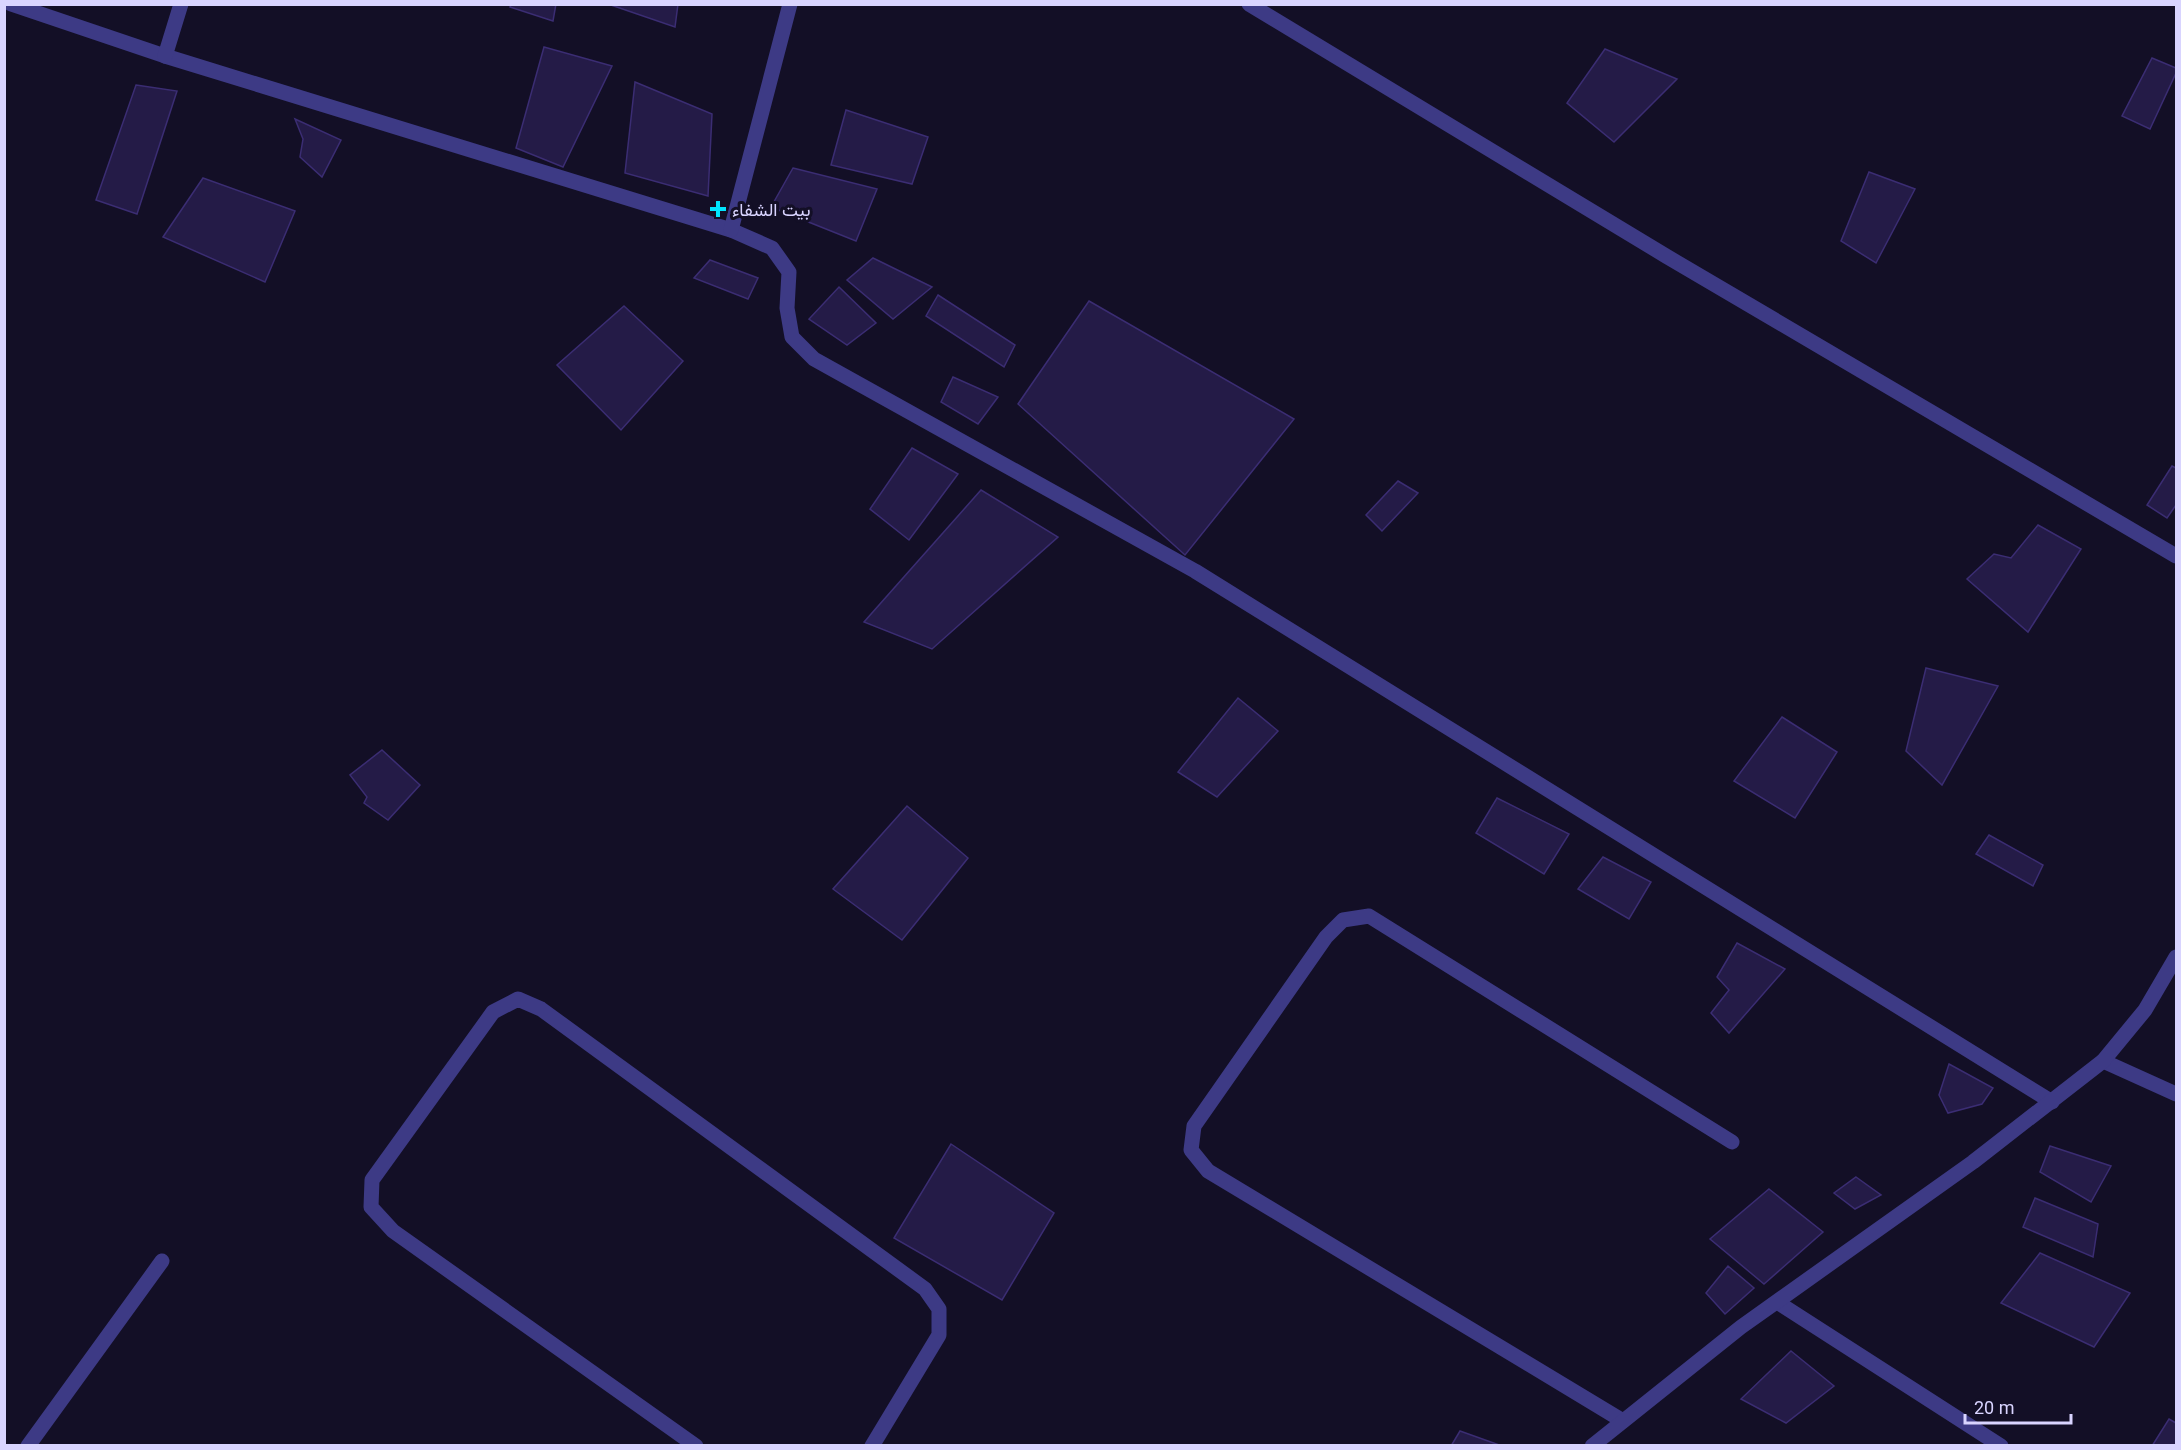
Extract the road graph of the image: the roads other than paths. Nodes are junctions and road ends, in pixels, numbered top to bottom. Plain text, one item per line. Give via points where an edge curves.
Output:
1 (11, 4) edge
2 (181, 4) edge
3 (790, 4) edge
4 (1250, 4) edge
5 (165, 56) junction
6 (731, 230) junction
7 (2176, 556) edge
8 (2176, 957) edge
9 (2103, 1062) junction
10 (2176, 1094) edge
11 (2052, 1102) junction
12 (1732, 1142) dead end
13 (162, 1261) dead end
14 (1777, 1302) junction
15 (1623, 1421) junction
16 (28, 1446) edge
17 (696, 1446) edge
18 (872, 1446) edge
19 (1592, 1446) edge
20 (2001, 1446) edge

1 - 5 street
2 - 5 street
3 - 6 street
4 - 7 street via 1656,250
5 - 6 street
6 - 11 street via 772,248 789,272 787,308 792,337 814,359 1195,571
8 - 9 street via 2145,1010
9 - 10 street
9 - 11 street
11 - 14 street
12 - 15 street via 1369,916 1343,920 1326,937 1194,1126 1191,1150 1208,1171
13 - 16 street
14 - 15 street
14 - 20 street
15 - 19 street
17 - 18 street via 393,1231 371,1207 372,1180 493,1012 518,999 542,1010 925,1289 939,1309 939,1335

